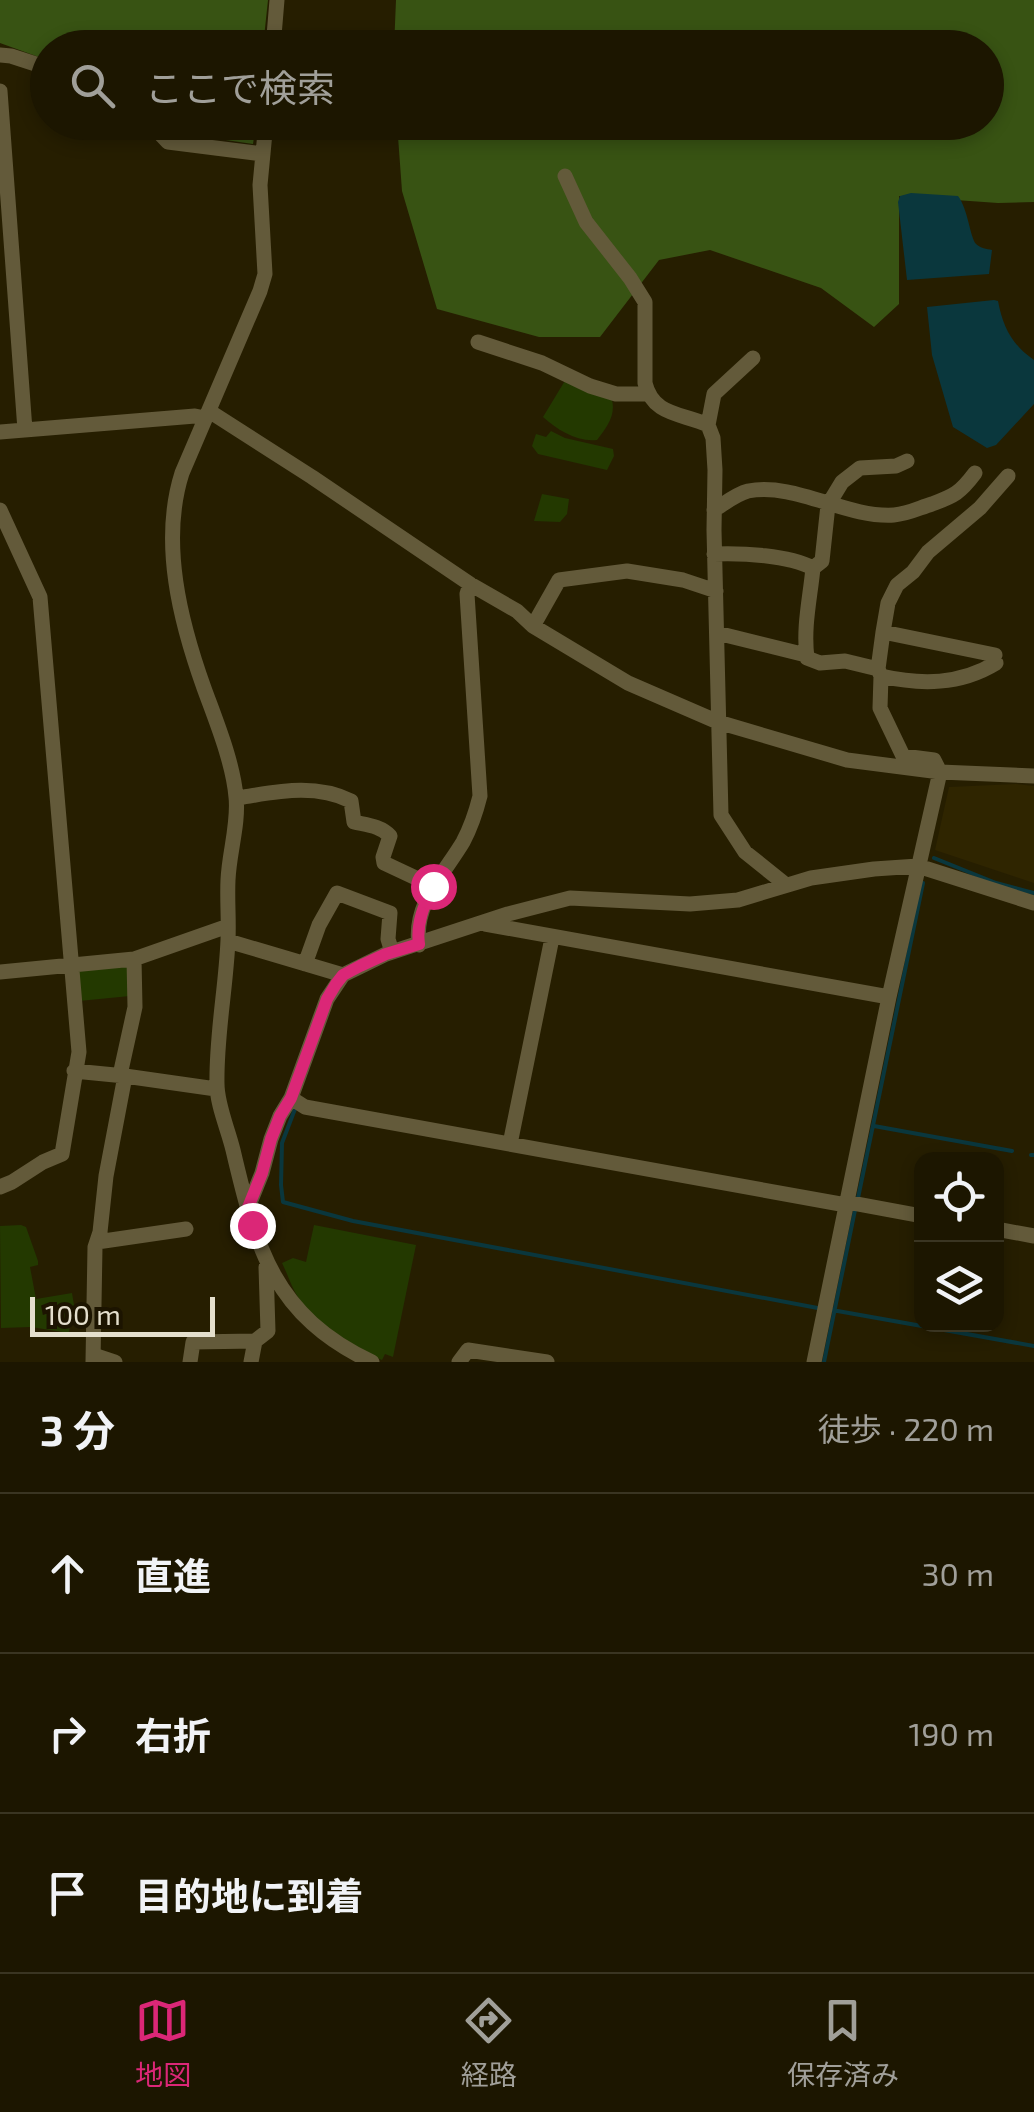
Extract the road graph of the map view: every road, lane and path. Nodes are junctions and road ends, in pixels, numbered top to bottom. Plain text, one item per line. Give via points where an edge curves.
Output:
1 (277, 0) edge
2 (274, 30) edge
3 (0, 54) edge
4 (30, 62) edge
5 (0, 91) edge
6 (166, 140) edge
7 (264, 140) edge
8 (263, 154) junction
9 (566, 176) dead end
10 (478, 342) dead end
11 (753, 358) dead end
12 (648, 394) junction
13 (207, 414) junction
14 (708, 424) junction
15 (25, 430) junction
16 (0, 432) edge
17 (907, 461) dead end
18 (975, 473) dead end
19 (1008, 476) dead end
20 (828, 505) junction
21 (0, 510) edge
22 (714, 510) junction
23 (714, 554) junction
24 (813, 568) junction
25 (470, 584) junction
26 (716, 591) junction
27 (533, 626) junction
28 (717, 632) junction
29 (883, 632) junction
30 (806, 654) junction
31 (879, 672) junction
32 (718, 722) junction
33 (940, 772) junction
34 (1034, 776) edge
35 (236, 798) junction
36 (918, 866) junction
37 (786, 884) junction
38 (433, 886) junction
39 (1034, 903) edge
40 (480, 924) junction
41 (228, 933) junction
42 (552, 938) junction
43 (419, 944) junction
44 (392, 952) junction
45 (134, 959) junction
46 (305, 964) junction
47 (70, 966) junction
48 (0, 972) edge
49 (343, 975) junction
50 (889, 997) junction
51 (74, 1071) junction
52 (123, 1076) junction
53 (216, 1089) junction
54 (291, 1098) junction
55 (510, 1144) junction
56 (0, 1186) edge
57 (846, 1205) junction
58 (247, 1210) junction
59 (914, 1215) edge
60 (186, 1228) dead end
61 (1004, 1230) edge
62 (1034, 1236) edge
63 (97, 1242) junction
64 (266, 1262) junction
65 (255, 1341) junction
66 (350, 1357) edge
67 (93, 1358) edge
68 (115, 1362) edge
69 (190, 1362) edge
70 (251, 1362) edge
71 (372, 1362) edge
72 (459, 1362) edge
73 (547, 1362) edge
74 (814, 1362) edge

1 - 2 street
3 - 4 street
5 - 15 street
6 - 8 street
7 - 8 street
8 - 13 street via 265,274
9 - 12 street via 586,222 646,302
10 - 12 street via 616,394
11 - 14 street via 714,394
12 - 14 street via 666,412
13 - 15 street
13 - 25 street
13 - 35 street via 175,495 177,593
14 - 22 street via 714,438
15 - 16 street
17 - 20 street via 860,468
18 - 20 street via 952,498 910,512 878,515
19 - 29 street via 897,584
20 - 22 street via 748,491
20 - 24 street via 822,561
21 - 47 street via 40,597
22 - 23 street
23 - 24 street
23 - 26 street
24 - 30 street
25 - 27 street
25 - 38 street via 480,796 462,844
26 - 27 street via 627,572 559,580
26 - 28 street
27 - 32 street via 628,683
28 - 30 street
28 - 32 street
29 - 31 street
29 - 31 street via 995,659 970,676 936,682 906,682
30 - 31 street via 820,663 845,661
31 - 33 street via 880,708 904,756 934,760
32 - 33 street via 847,760
32 - 37 street via 721,814 745,852
33 - 34 street
33 - 36 street
35 - 38 street via 302,789 352,801 354,822 390,836 384,863
35 - 41 street
36 - 37 street
36 - 39 street
36 - 50 street
37 - 40 street via 738,900 690,904 570,898
38 - 43 street via 420,917
40 - 42 street
40 - 43 street
41 - 45 street
41 - 46 street
41 - 53 street
42 - 50 street
42 - 55 street
43 - 44 street
44 - 46 street via 390,913 337,893
44 - 49 street
45 - 47 street
45 - 52 street via 135,1007
46 - 49 street
47 - 48 street
47 - 51 street via 79,1052
49 - 54 street via 327,999
50 - 57 street
51 - 52 street
51 - 56 street via 62,1154
52 - 53 street
52 - 63 street
53 - 58 street
54 - 55 street
54 - 58 street
55 - 57 street
57 - 59 street
57 - 74 street
58 - 64 street
60 - 63 street
61 - 62 street
63 - 67 street
64 - 65 street via 268,1331
64 - 66 street via 308,1320
65 - 69 street via 193,1342
65 - 70 street
66 - 71 street
67 - 68 street
72 - 73 street via 468,1350

